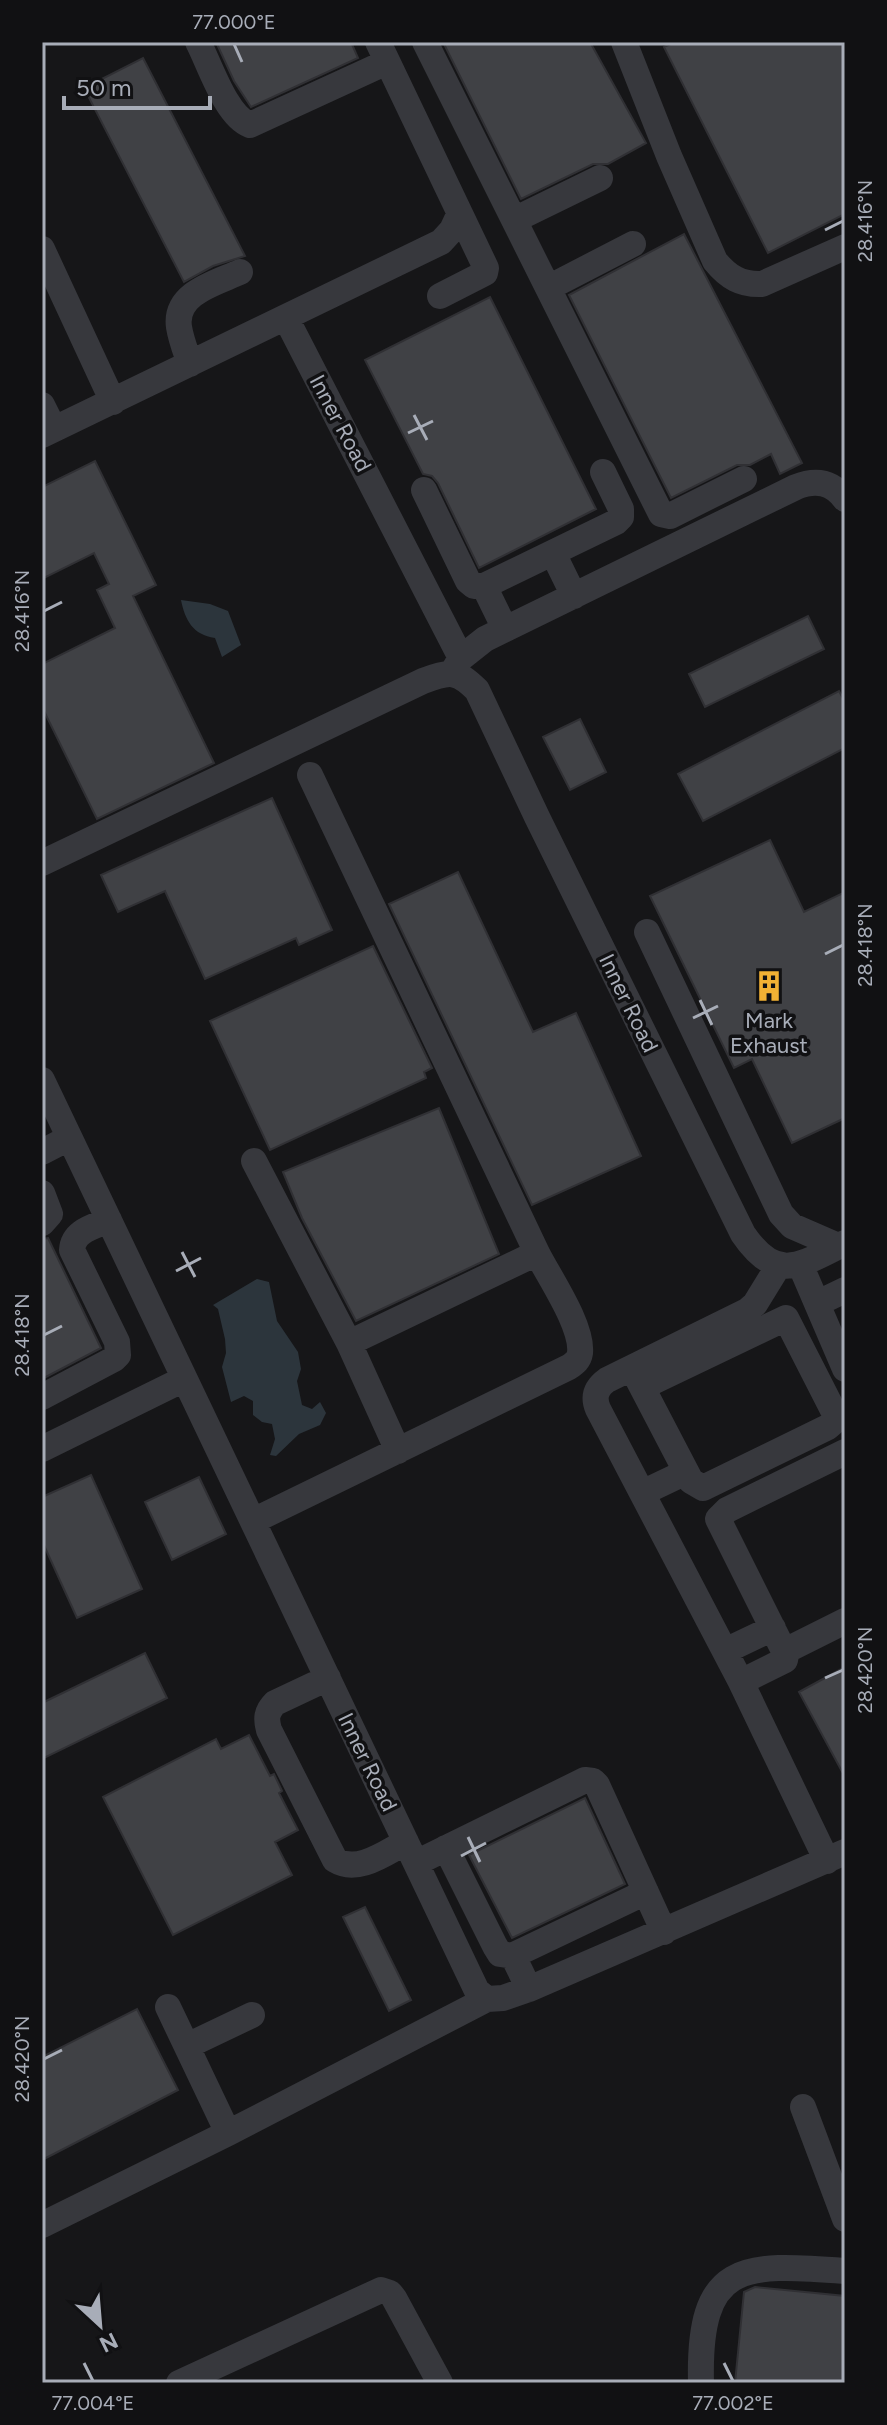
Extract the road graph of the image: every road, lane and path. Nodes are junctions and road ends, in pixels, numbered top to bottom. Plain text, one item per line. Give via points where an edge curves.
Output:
1 (198, 42) edge
2 (364, 42) edge
3 (425, 42) edge
4 (624, 42) edge
5 (380, 57) edge
6 (600, 178) dead end
7 (459, 215) junction
8 (514, 220) junction
9 (633, 244) dead end
10 (845, 247) edge
11 (42, 249) edge
12 (240, 272) dead end
13 (50, 287) edge
14 (548, 288) junction
15 (440, 296) dead end
16 (286, 318) junction
17 (190, 364) junction
18 (113, 402) junction
19 (42, 405) edge
20 (48, 432) edge
21 (603, 472) dead end
22 (744, 479) dead end
23 (424, 490) dead end
24 (845, 499) edge
25 (665, 516) junction
26 (553, 553) junction
27 (652, 558) junction
28 (484, 586) junction
29 (574, 596) junction
30 (505, 629) junction
31 (457, 665) junction
32 (310, 775) dead end
33 (42, 863) edge
34 (647, 932) dead end
35 (42, 1080) edge
36 (69, 1138) junction
37 (42, 1152) edge
38 (254, 1161) dead end
39 (42, 1193) edge
40 (109, 1220) junction
41 (42, 1223) edge
42 (842, 1245) edge
43 (537, 1253) junction
44 (790, 1264) junction
45 (845, 1290) edge
46 (818, 1303) junction
47 (741, 1327) junction
48 (349, 1343) junction
49 (845, 1369) edge
50 (637, 1377) junction
51 (184, 1379) junction
52 (42, 1397) edge
53 (42, 1449) edge
54 (398, 1451) junction
55 (845, 1452) edge
56 (686, 1472) junction
57 (642, 1493) junction
58 (253, 1521) junction
59 (845, 1621) edge
60 (779, 1639) junction
61 (725, 1651) junction
62 (328, 1678) junction
63 (741, 1682) junction
64 (446, 1848) junction
65 (411, 1852) junction
66 (836, 1856) edge
67 (646, 1892) junction
68 (664, 1932) junction
69 (514, 1956) junction
70 (529, 1989) junction
71 (487, 1999) junction
72 (168, 2007) dead end
73 (252, 2015) dead end
74 (187, 2046) junction
75 (803, 2107) dead end
76 (228, 2133) junction
77 (845, 2219) edge
78 (42, 2225) edge
79 (845, 2271) edge
80 (179, 2383) edge
81 (440, 2383) edge
82 (701, 2383) edge

1 - 5 street via 232,112 250,125
2 - 5 street
3 - 8 street
4 - 10 street via 722,270 750,285 762,284
5 - 7 street
6 - 8 street
7 - 15 street via 485,273
7 - 16 street via 441,242
8 - 14 street
9 - 14 street
11 - 13 street
12 - 17 street via 194,293 185,303 179,326
13 - 18 street
14 - 25 street
16 - 17 street
16 - 31 street, Inner Road
17 - 18 street
18 - 20 street
19 - 20 street
21 - 26 street via 621,517
22 - 25 street
23 - 28 street via 468,581
24 - 27 street via 836,488 807,482
25 - 27 street
26 - 28 street
26 - 29 street
27 - 29 street
28 - 30 street
29 - 30 street
30 - 31 street
31 - 33 street
31 - 44 street, Inner Road via 477,690 743,1234 760,1257
32 - 43 street
34 - 42 street via 781,1214 792,1226
35 - 36 street, Inner Road
36 - 37 street
36 - 40 street, Inner Road
38 - 48 street
39 - 41 street via 50,1214
40 - 51 street, Inner Road
40 - 52 street via 76,1235 72,1250 117,1342 118,1355
42 - 44 street
43 - 48 street
43 - 54 street via 579,1339 577,1362
44 - 46 street
44 - 47 street
45 - 46 street
46 - 49 street
47 - 50 street
47 - 56 street via 788,1321 833,1407 835,1421 703,1488
48 - 54 street
50 - 56 street
50 - 57 street via 600,1385 594,1397
51 - 53 street
51 - 58 street, Inner Road
54 - 58 street
55 - 60 street via 718,1519
56 - 57 street
57 - 61 street
58 - 62 street, Inner Road
59 - 60 street
60 - 61 street
60 - 63 street via 785,1660
61 - 63 street
62 - 65 street, Inner Road
62 - 65 street via 275,1703 268,1710 269,1730 335,1860 355,1865
63 - 66 street
64 - 65 street
64 - 67 street via 585,1780 593,1781
64 - 69 street via 500,1954
65 - 71 street, Inner Road via 477,1991
66 - 68 street
67 - 68 street
67 - 69 street
68 - 70 street
69 - 70 street
70 - 71 street
71 - 76 street
72 - 74 street
73 - 74 street
74 - 76 street
75 - 77 street
76 - 78 street
79 - 82 street via 763,2268 724,2285 709,2306 705,2323
80 - 81 street via 381,2290 394,2298

